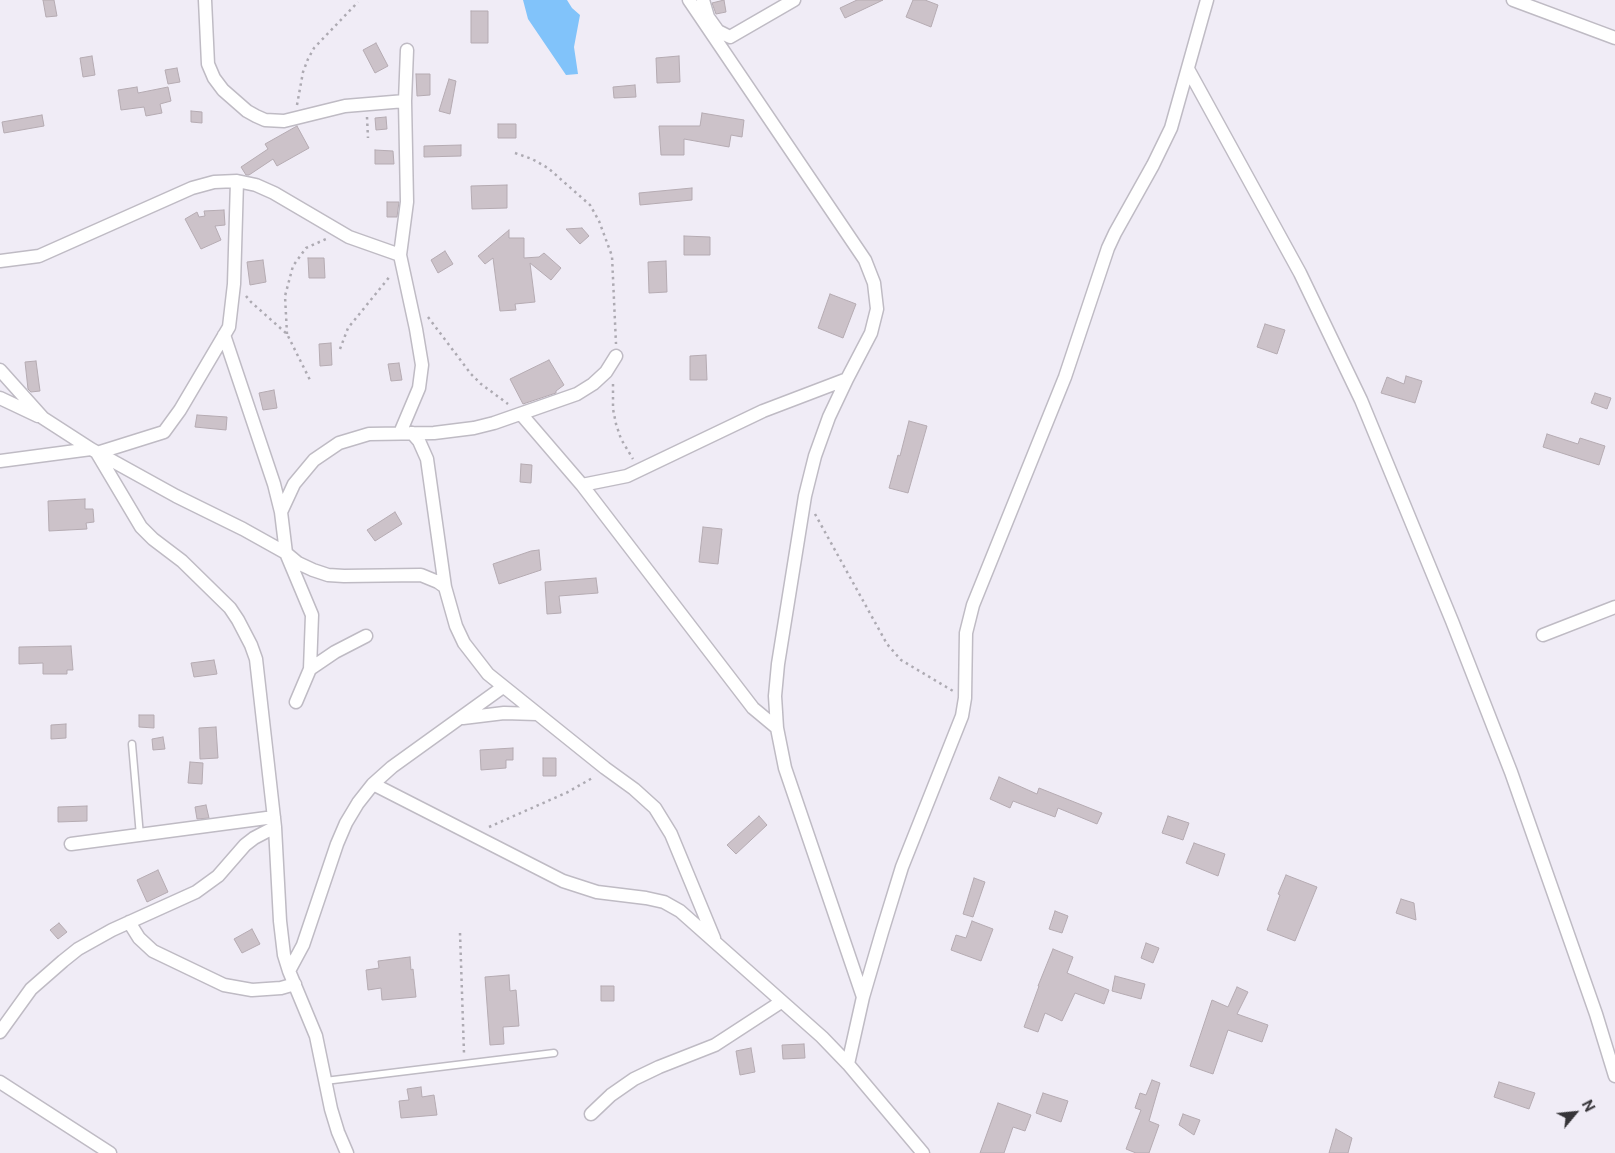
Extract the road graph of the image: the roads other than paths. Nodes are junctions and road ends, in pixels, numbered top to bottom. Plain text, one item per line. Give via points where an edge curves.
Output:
1 (205, 0) edge
2 (689, 0) edge
3 (703, 0) edge
4 (794, 0) edge
5 (1206, 0) edge
6 (1513, 0) edge
7 (717, 35) junction
8 (1615, 38) edge
9 (407, 50) dead end
10 (1188, 69) junction
11 (405, 101) junction
12 (236, 181) junction
13 (400, 259) junction
14 (0, 261) edge
15 (224, 335) junction
16 (616, 356) road end
17 (0, 370) edge
18 (847, 379) junction
19 (0, 398) edge
20 (521, 414) junction
21 (43, 418) junction
22 (406, 433) junction
23 (94, 451) junction
24 (0, 461) edge
25 (582, 485) junction
26 (281, 512) junction
27 (286, 553) junction
28 (445, 587) junction
29 (1615, 608) edge
30 (1543, 635) dead end
31 (366, 636) dead end
32 (310, 669) junction
33 (503, 687) junction
34 (296, 702) dead end
35 (538, 714) junction
36 (458, 719) junction
37 (777, 728) junction
38 (132, 744) dead end
39 (373, 784) junction
40 (274, 822) junction
41 (140, 836) junction
42 (71, 844) dead end
43 (129, 922) junction
44 (715, 941) junction
45 (289, 971) junction
46 (295, 984) junction
47 (864, 997) junction
48 (781, 1002) junction
49 (0, 1032) edge
50 (554, 1053) dead end
51 (848, 1064) junction
52 (1615, 1076) edge
53 (325, 1081) junction
54 (0, 1082) edge
55 (591, 1114) dead end
56 (110, 1153) edge
57 (347, 1153) edge
58 (923, 1153) edge

1 - 11 street via 208,64 214,78 223,90 256,116 274,121 294,119 327,110
2 - 7 street
3 - 7 street
4 - 7 street via 730,37
5 - 10 street
6 - 8 street
7 - 18 street via 870,271 876,296 875,321
9 - 11 street
10 - 47 street via 1163,148 1108,248 1065,377 973,605 966,633 965,698 958,728 902,867
10 - 52 street via 1300,273 1361,400 1511,772
11 - 13 street via 407,202
12 - 13 street via 274,193 350,237
12 - 14 street via 192,188 39,256
12 - 15 street via 234,279 229,327
13 - 22 street via 422,365
15 - 23 street via 164,432
15 - 26 street
16 - 20 street via 606,372 577,394
17 - 21 street
18 - 25 street via 763,411 618,479
18 - 37 street via 829,417 805,496 776,680
19 - 21 street
20 - 22 street via 474,428
20 - 25 street
21 - 23 street
22 - 26 street via 369,434 340,443 314,460 294,484
22 - 28 street via 424,450 429,468
23 - 24 street
23 - 27 street
23 - 40 street via 141,527 230,608 245,632 256,659
25 - 37 street via 754,708
26 - 27 street
27 - 28 street via 298,563 328,575 421,575
27 - 32 street via 312,615
28 - 33 street via 464,643 488,674
29 - 30 street
31 - 32 street
32 - 34 street
33 - 35 street
33 - 36 street
35 - 36 street via 504,713
35 - 44 street via 655,808 670,834
36 - 39 street
37 - 47 street via 786,768
38 - 41 lane
39 - 44 street via 547,874 597,892 664,902 680,911
39 - 45 street via 358,802 336,844 303,945
40 - 41 street
40 - 43 street via 208,884
40 - 45 street via 280,930
41 - 42 street
43 - 46 street via 139,938 153,950 224,985 252,990
43 - 49 street via 86,944 46,974
44 - 48 street
45 - 46 street
46 - 53 street via 316,1036
47 - 51 street
48 - 51 street
48 - 55 street via 715,1045 634,1079
50 - 53 lane
51 - 58 street
53 - 57 street
54 - 56 street

